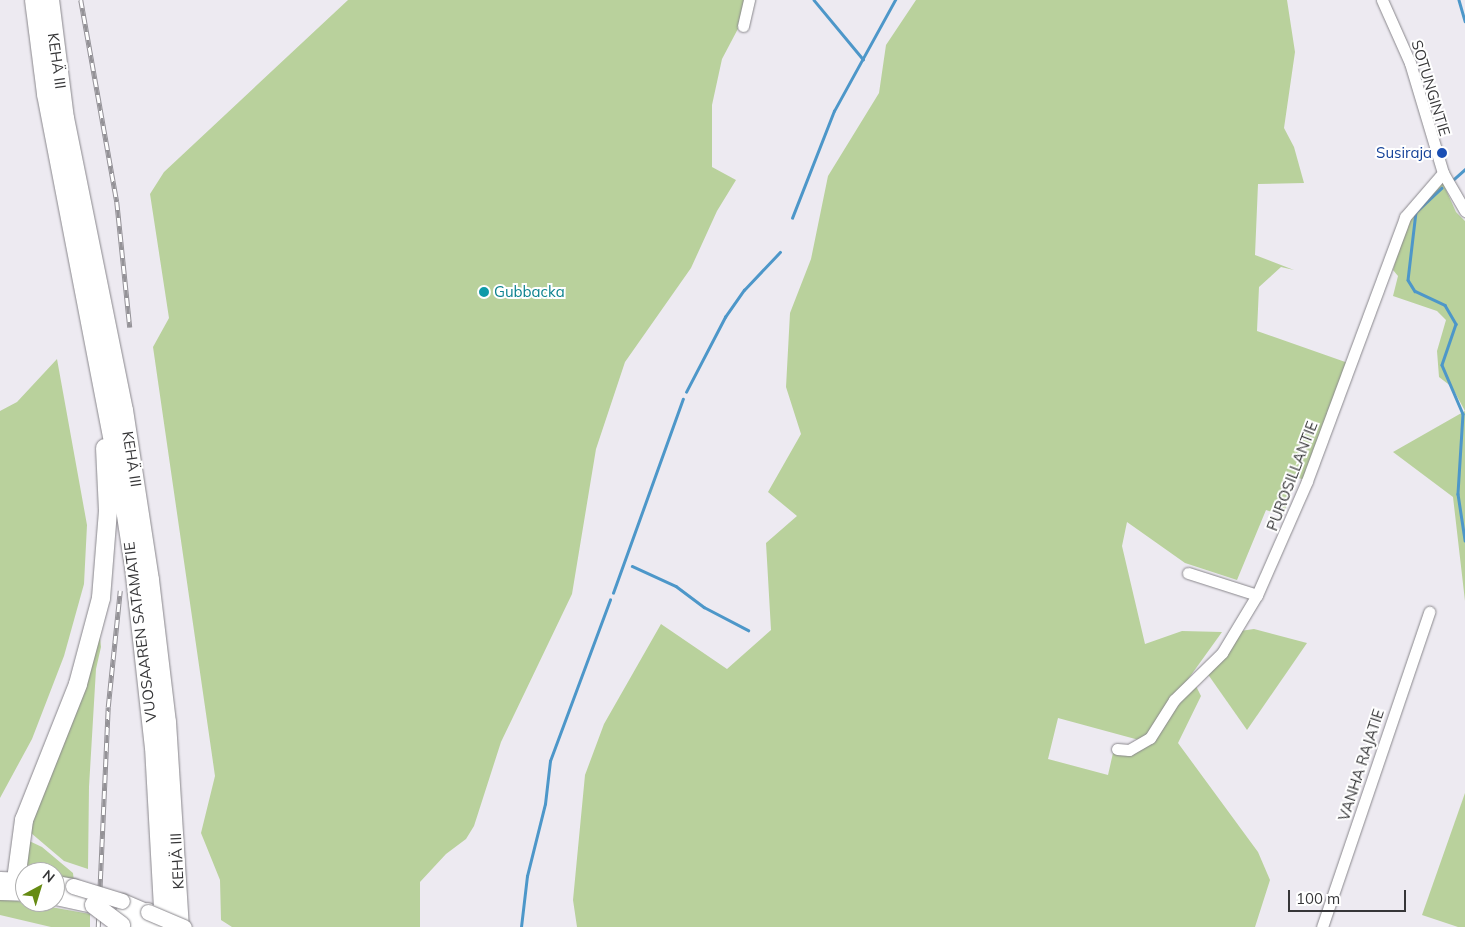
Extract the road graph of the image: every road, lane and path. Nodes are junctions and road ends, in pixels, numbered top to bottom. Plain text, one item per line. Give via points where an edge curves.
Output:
1 (34, 0) edge
2 (50, 0) edge
3 (749, 0) edge
4 (1382, 0) edge
5 (744, 26) dead end
6 (1443, 173) junction
7 (1465, 211) edge
8 (94, 339) junction
9 (1188, 573) dead end
10 (1257, 595) junction
11 (1429, 612) dead end
12 (1117, 749) dead end
13 (20, 837) junction
14 (19, 862) edge
15 (0, 868) edge
16 (15, 886) edge
17 (65, 889) edge
18 (0, 892) edge
19 (72, 893) junction
20 (65, 895) edge
21 (94, 905) joint
22 (150, 922) edge
23 (1322, 927) edge

1 - 8 highway, KEHÄ III via 60,174
2 - 22 highway, KEHÄ III via 65,118 124,410 150,580 167,722
3 - 5 street
4 - 6 street, SOTUNGINTIE via 1410,63
6 - 7 street, SOTUNGINTIE
6 - 10 street, PUROSILLANTIE via 1405,217 1307,481
8 - 13 highway via 92,361 102,416 108,511 100,598 75,693 28,806
8 - 22 highway, VUOSAAREN SATAMATIE via 121,482 154,747
9 - 10 street
10 - 12 street, PUROSILLANTIE via 1222,653 1174,700 1150,738 1129,750
11 - 23 street, VANHA RAJATIE
13 - 14 highway
13 - 15 highway
16 - 18 main road
17 - 19 main road
19 - 20 main road
19 - 21 main road
19 - 22 main road, bridge
21 - 22 highway, bridge

